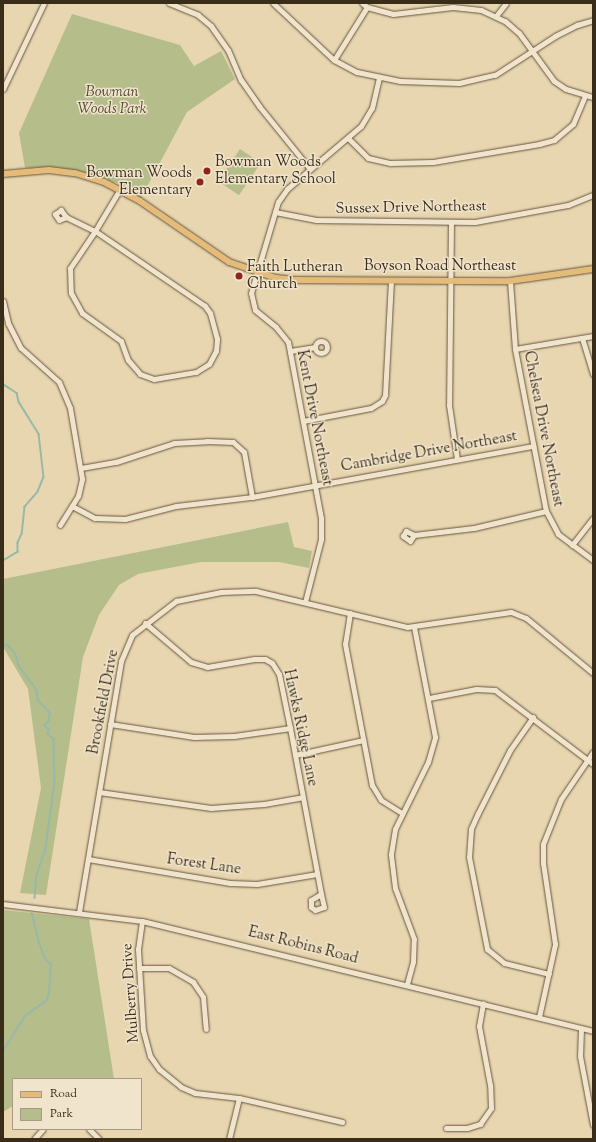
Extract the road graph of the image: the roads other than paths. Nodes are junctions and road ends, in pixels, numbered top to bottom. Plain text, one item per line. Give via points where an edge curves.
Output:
1 (44, 3) edge
2 (169, 3) edge
3 (274, 3) edge
4 (362, 3) edge
5 (506, 3) edge
6 (368, 7) junction
7 (496, 16) junction
8 (593, 20) edge
9 (533, 52) junction
10 (334, 60) junction
11 (379, 77) junction
12 (3, 89) edge
13 (585, 96) junction
14 (593, 97) edge
15 (348, 138) junction
16 (310, 169) junction
17 (3, 174) edge
18 (120, 189) junction
19 (593, 195) edge
20 (275, 212) junction
21 (66, 217) dead end
22 (451, 222) junction
23 (95, 231) junction
24 (593, 269) edge
25 (256, 272) junction
26 (391, 281) junction
27 (510, 281) junction
28 (451, 282) junction
29 (3, 302) edge
30 (593, 336) edge
31 (582, 338) junction
32 (314, 347) dead end
33 (515, 349) junction
34 (290, 351) junction
35 (593, 374) edge
36 (303, 421) junction
37 (533, 446) junction
38 (457, 459) junction
39 (81, 468) junction
40 (315, 486) junction
41 (252, 497) junction
42 (72, 506) junction
43 (546, 511) junction
44 (593, 518) edge
45 (60, 525) dead end
46 (414, 535) dead end
47 (572, 545) junction
48 (593, 560) edge
49 (305, 602) junction
50 (350, 613) junction
51 (145, 623) junction
52 (414, 627) junction
53 (593, 673) edge
54 (429, 698) junction
55 (533, 717) junction
56 (110, 724) junction
57 (290, 728) junction
58 (363, 740) junction
59 (593, 752) edge
60 (295, 755) junction
61 (587, 759) junction
62 (593, 764) edge
63 (99, 792) junction
64 (302, 797) junction
65 (402, 813) junction
66 (88, 860) junction
67 (317, 874) junction
68 (321, 894) dead end
69 (3, 904) edge
70 (79, 912) junction
71 (142, 921) junction
72 (139, 968) junction
73 (549, 974) junction
74 (407, 984) junction
75 (483, 1003) junction
76 (539, 1017) junction
77 (206, 1029) dead end
78 (581, 1029) junction
79 (593, 1031) edge
80 (239, 1098) junction
81 (342, 1122) dead end
82 (593, 1125) edge
83 (446, 1128) dead end
84 (42, 1130) edge
85 (90, 1130) edge
86 (34, 1139) edge
87 (99, 1139) edge
88 (229, 1139) edge

1 - 12 street
2 - 16 street via 198,15 211,26 228,50 242,80 259,106
3 - 10 street
4 - 6 street
5 - 7 street
6 - 7 street via 404,14 467,7
6 - 10 street
7 - 9 street via 519,33
8 - 9 street via 577,25
9 - 11 street via 508,68 479,80 441,83
9 - 13 street via 554,81 566,90
10 - 11 street via 357,72
11 - 15 street, Kent Drive Northeast via 372,108 361,126
13 - 14 street
13 - 15 street via 573,124 554,140 540,144 433,162 390,163 368,158
15 - 16 street, Kent Drive Northeast
16 - 20 street, Kent Drive Northeast via 288,189
17 - 18 main road, Boyson Road Northeast via 37,170 63,171 89,176
18 - 23 street
18 - 25 main road, Boyson Road Northeast via 229,262
19 - 22 street, Sussex Drive Northeast via 568,205 488,220
20 - 22 street, Sussex Drive Northeast via 316,220
20 - 25 street, Kent Drive Northeast
21 - 23 street
22 - 28 street
23 - 23 street via 204,306 213,322 217,339 216,351 210,364 196,372 161,379 148,378 134,368 121,341 82,313 71,293 70,268
24 - 27 main road, Boyson Road Northeast
25 - 26 main road, Boyson Road Northeast via 294,280
25 - 34 street, Kent Drive Northeast via 251,293 252,304 260,316 284,336
26 - 28 main road, Boyson Road Northeast
26 - 36 street via 386,387 382,401 371,408
27 - 28 main road, Boyson Road Northeast
27 - 33 street, Chelsea Drive Northeast
28 - 38 street via 449,405
29 - 39 street via 8,323 20,348 46,368 66,396
30 - 31 street
31 - 33 street
31 - 35 street
32 - 34 street
33 - 37 street, Chelsea Drive Northeast
34 - 36 street, Kent Drive Northeast
36 - 40 street, Kent Drive Northeast
37 - 38 street, Cambridge Drive Northeast
37 - 43 street, Chelsea Drive Northeast
38 - 40 street, Cambridge Drive Northeast
39 - 41 street via 116,462 174,443 233,442 244,452
39 - 42 street via 81,488
40 - 41 street, Cambridge Drive Northeast
40 - 49 street, Kent Drive Northeast via 321,539
41 - 42 street, Cambridge Drive Northeast via 176,506 125,520 95,518
42 - 45 street
43 - 46 street via 474,528
43 - 47 street, Chelsea Drive Northeast via 552,527
44 - 47 street
47 - 48 street, Chelsea Drive Northeast
49 - 50 street, Brookfield Drive
49 - 51 street, Brookfield Drive via 256,591 195,595 176,600
50 - 52 street, Brookfield Drive via 399,626
50 - 58 street via 345,644
51 - 56 street, Brookfield Drive via 132,635 121,661
51 - 57 street, Hawks Ridge Lane via 191,662 207,667 254,659 265,659 272,663 279,674
52 - 53 street, Brookfield Drive via 501,611 518,613
52 - 54 street
54 - 55 street via 476,689 495,690
54 - 65 street via 434,726 434,746
55 - 61 street
55 - 73 street via 510,750 478,813 471,829 469,857 487,949 504,963
56 - 57 street via 194,737 234,736
56 - 63 street, Brookfield Drive
57 - 60 street, Hawks Ridge Lane
58 - 60 street
58 - 65 street via 376,793 388,806
59 - 61 street
60 - 64 street, Hawks Ridge Lane
61 - 62 street
61 - 73 street via 561,799 543,844 543,863 555,934
63 - 64 street via 210,808 264,804
63 - 66 street, Brookfield Drive
64 - 67 street, Hawks Ridge Lane
65 - 74 street via 394,835 391,860 395,888 414,938 413,962
66 - 67 street, Forest Lane via 230,883 272,883
66 - 70 street, Brookfield Drive
67 - 68 street, Hawks Ridge Lane
69 - 70 street, East Robins Road
70 - 71 street, East Robins Road
71 - 72 street, Mulberry Drive via 138,949
71 - 74 street, East Robins Road
72 - 77 street via 169,968 193,982 203,997
72 - 80 street, Mulberry Drive via 145,1042 159,1070 181,1087 195,1093
73 - 76 street
74 - 75 street, East Robins Road
75 - 76 street, East Robins Road
75 - 83 street via 479,1026 490,1085 491,1108 480,1124 467,1128
76 - 78 street, East Robins Road
78 - 79 street, East Robins Road
78 - 82 street via 580,1056
80 - 81 street, Mulberry Drive
80 - 88 street
84 - 86 street
85 - 87 street

